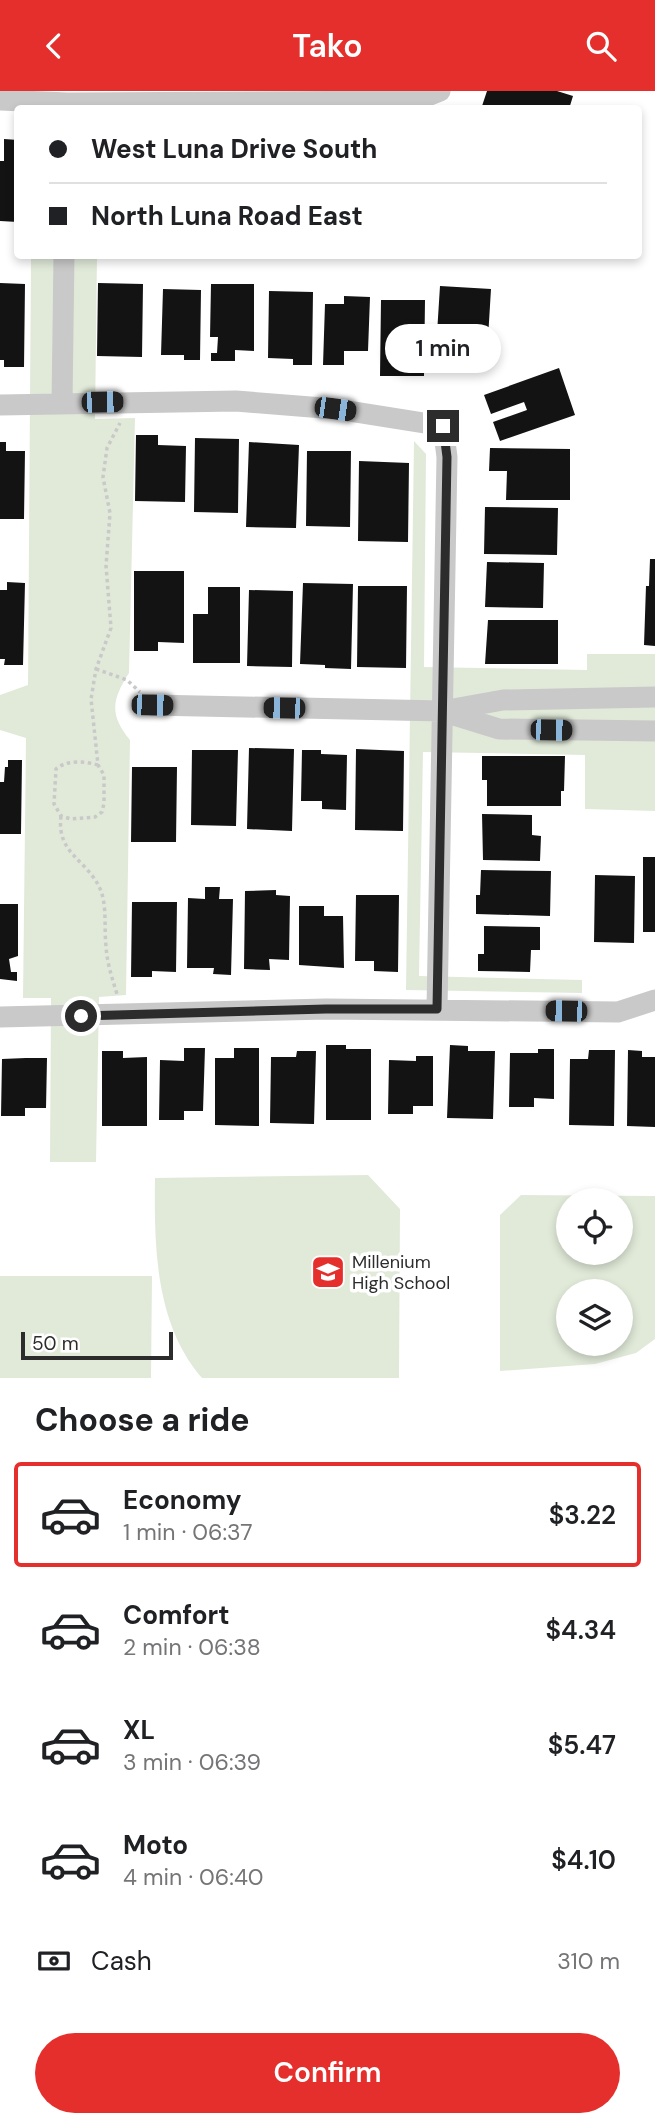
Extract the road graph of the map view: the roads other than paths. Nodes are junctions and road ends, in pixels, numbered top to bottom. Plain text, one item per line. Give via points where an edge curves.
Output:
1 (440, 91) edge
2 (0, 100) edge
3 (56, 105) edge
4 (137, 105) edge
5 (64, 259) edge
6 (62, 403) junction
7 (0, 405) edge
8 (655, 697) edge
9 (152, 705) road end
10 (442, 711) junction
11 (655, 731) edge
12 (655, 1000) edge
13 (437, 1009) junction
14 (0, 1017) edge

1 - 4 street via 415,101
2 - 3 street
5 - 6 street
6 - 7 street
6 - 10 street via 236,401 335,409 443,426 447,457
8 - 10 street via 503,700
9 - 10 street
10 - 11 street via 499,729
10 - 13 street
12 - 13 street via 618,1012
13 - 14 street

